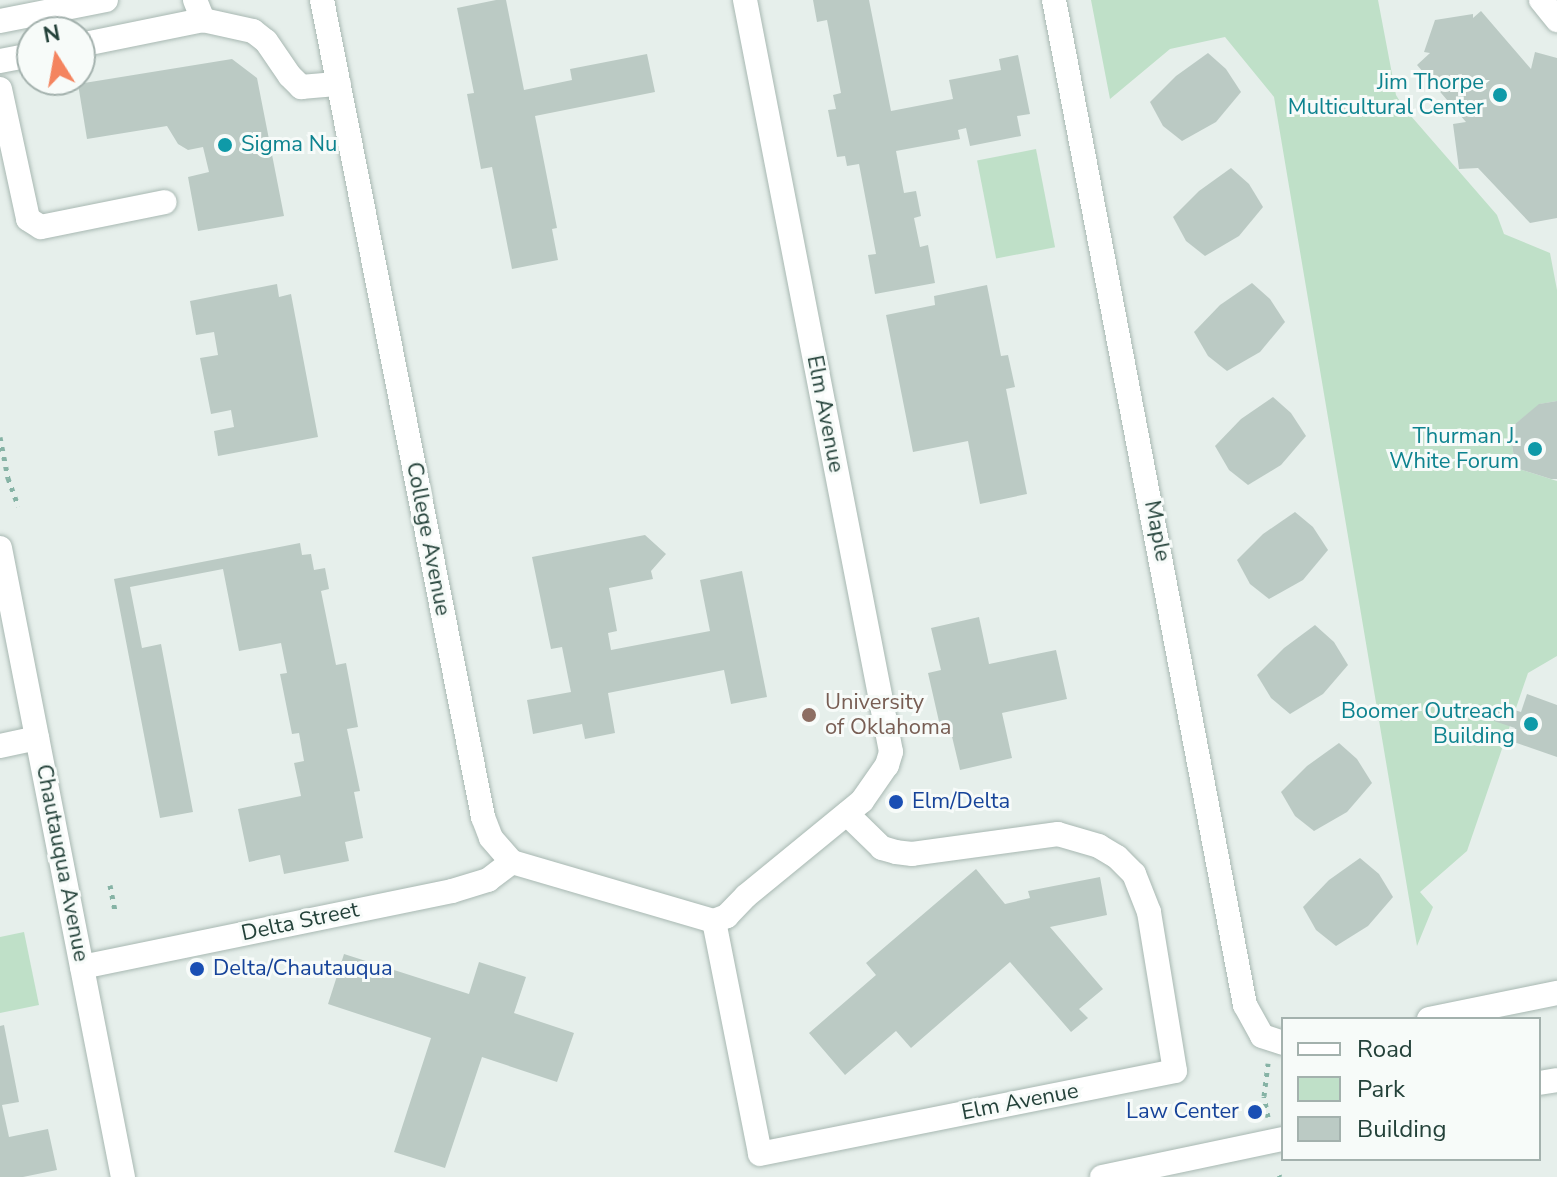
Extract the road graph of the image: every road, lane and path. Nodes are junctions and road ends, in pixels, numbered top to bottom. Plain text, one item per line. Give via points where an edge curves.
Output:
1 (106, 0) edge
2 (322, 0) edge
3 (745, 0) edge
4 (1054, 0) edge
5 (1541, 0) edge
6 (199, 10) edge
7 (1557, 20) edge
8 (0, 21) edge
9 (96, 42) edge
10 (339, 84) junction
11 (0, 89) edge
12 (165, 202) dead end
13 (0, 437) edge
14 (18, 506) dead end
15 (0, 548) edge
16 (37, 738) junction
17 (0, 746) edge
18 (847, 814) junction
19 (512, 862) junction
20 (110, 885) dead end
21 (115, 910) dead end
22 (714, 921) junction
23 (82, 967) junction
24 (1557, 993) edge
25 (1439, 1017) edge
26 (1278, 1042) edge
27 (1268, 1117) dead end
28 (1281, 1139) edge
29 (123, 1177) edge
30 (1102, 1177) edge

1 - 8 street
2 - 10 street, College Avenue
3 - 18 street, Elm Avenue via 888,723 887,765
4 - 26 street, Maple via 1245,1005 1253,1025
5 - 7 street
6 - 9 street via 173,26
6 - 10 street via 253,31 301,87
10 - 19 street, College Avenue via 483,817 491,838
11 - 12 street via 28,219 41,227
13 - 14 path
15 - 16 street, Chautauqua Avenue
16 - 17 street
16 - 23 street, Chautauqua Avenue
18 - 22 street, Elm Avenue via 727,916
18 - 22 street, Elm Avenue via 882,848 896,852 1058,834 1117,857 1134,874 1149,912 1175,1071 760,1154
19 - 22 street
19 - 23 street, Delta Street via 488,880 452,891
20 - 21 path
23 - 29 street, Chautauqua Avenue
24 - 25 street
26 - 27 path via 1264,1096
28 - 30 street

